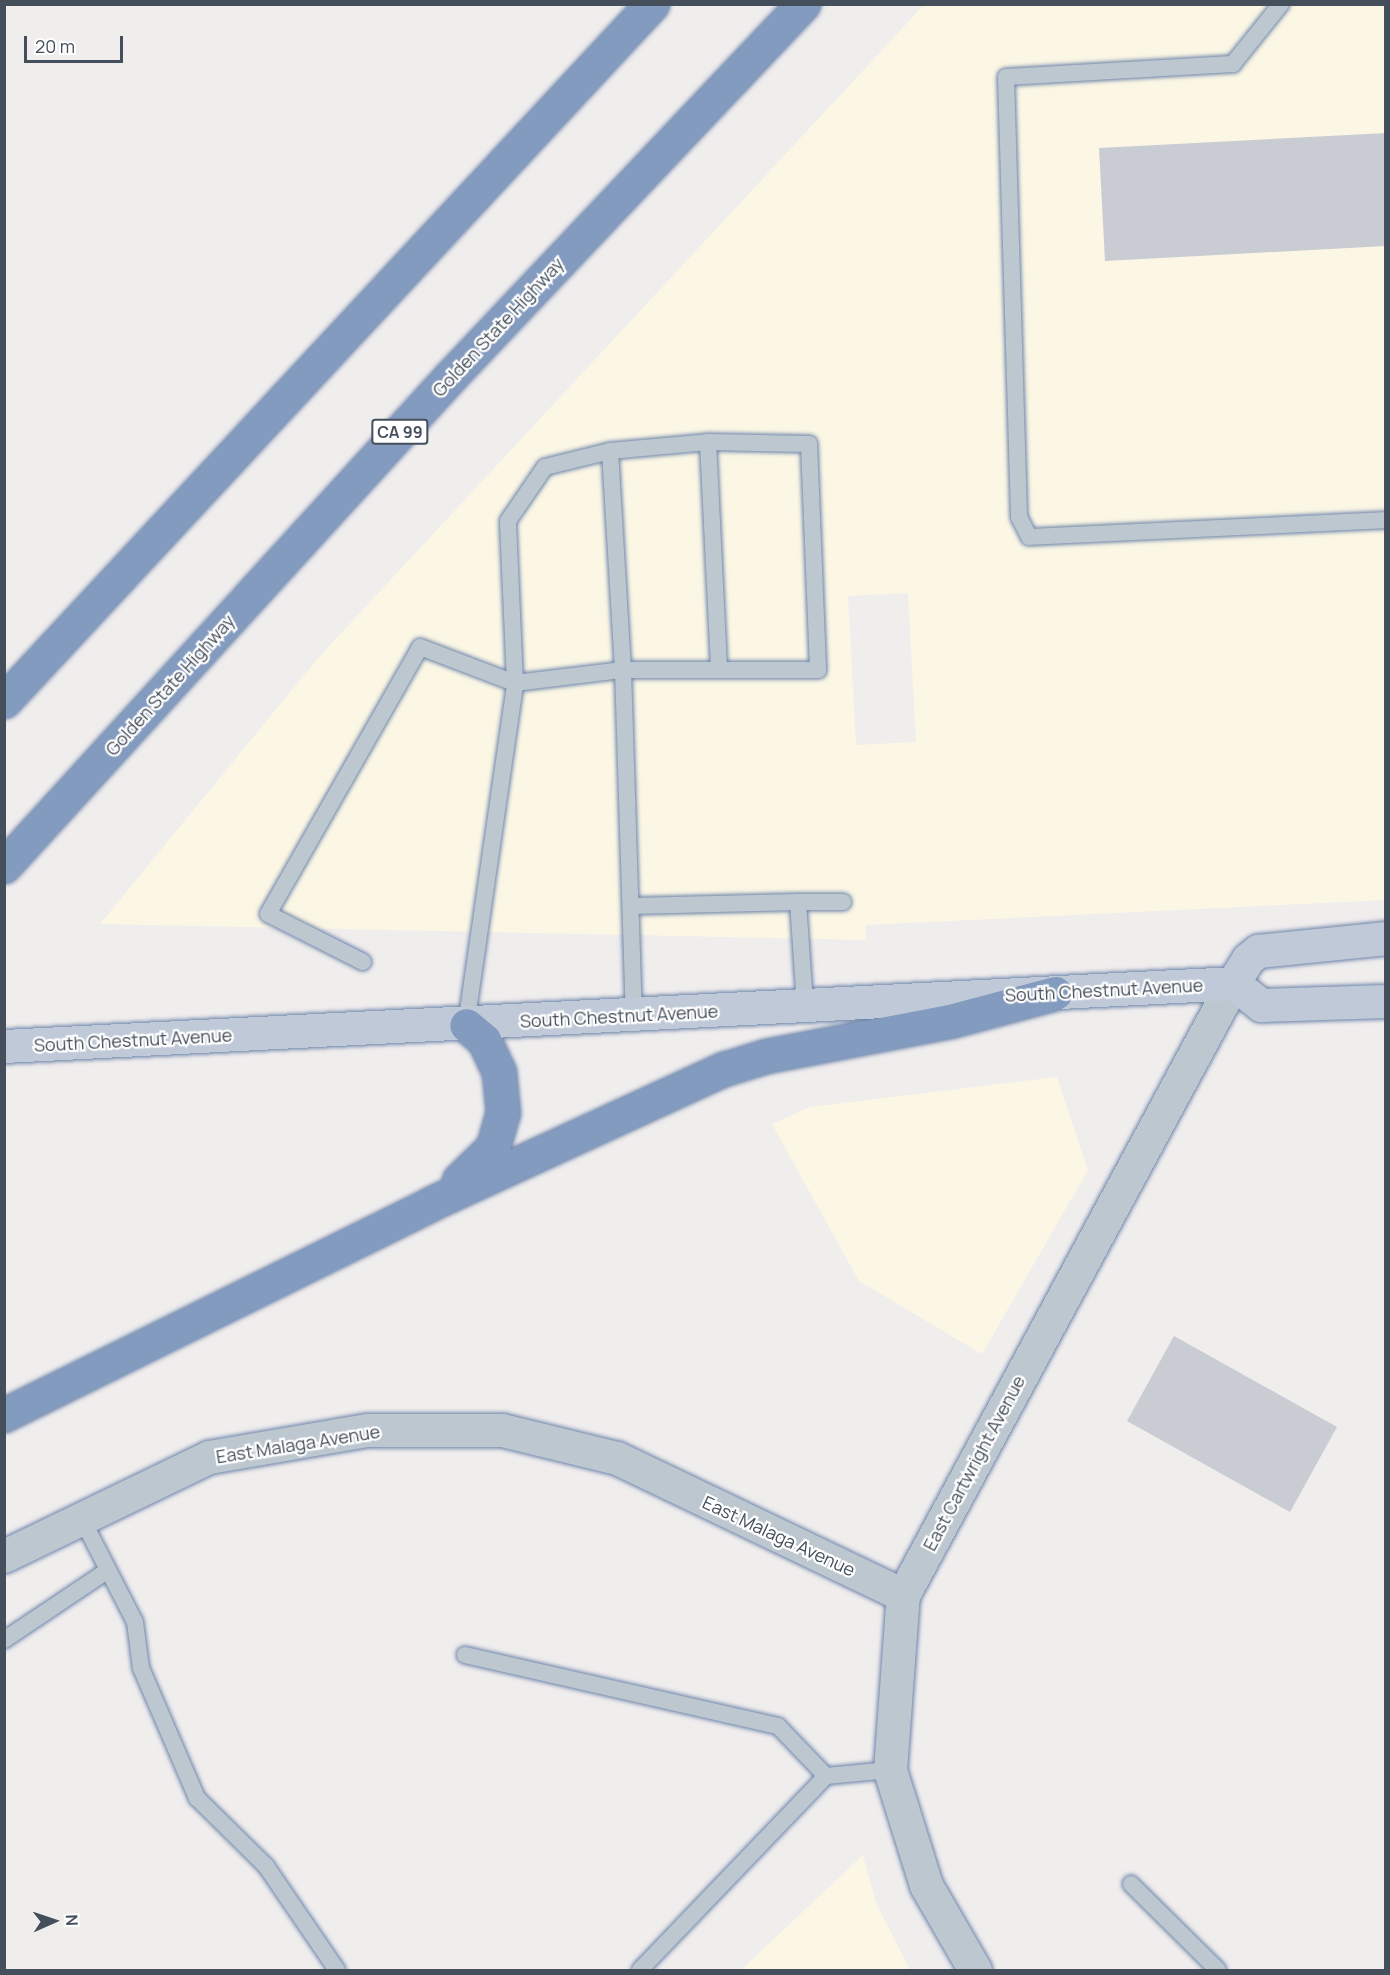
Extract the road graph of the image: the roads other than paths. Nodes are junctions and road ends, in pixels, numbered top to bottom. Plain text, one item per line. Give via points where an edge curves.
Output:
1 (652, 4) edge
2 (803, 4) edge
3 (1281, 4) edge
4 (708, 442) junction
5 (610, 451) junction
6 (1386, 520) edge
7 (623, 669) junction
8 (719, 670) junction
9 (515, 683) junction
10 (4, 701) edge
11 (4, 866) edge
12 (798, 902) junction
13 (843, 902) dead end
14 (632, 906) junction
15 (1386, 938) edge
16 (363, 962) dead end
17 (1233, 983) junction
18 (1055, 993) junction
19 (1386, 1001) edge
20 (805, 1006) junction
21 (634, 1016) junction
22 (466, 1024) junction
23 (4, 1046) edge
24 (430, 1204) junction
25 (4, 1415) edge
26 (82, 1519) junction
27 (4, 1556) edge
28 (108, 1570) junction
29 (903, 1594) junction
30 (4, 1640) edge
31 (465, 1656) dead end
32 (890, 1770) junction
33 (826, 1776) junction
34 (1131, 1884) dead end
35 (337, 1971) edge
36 (640, 1971) edge
37 (975, 1971) edge
38 (1218, 1971) edge

1 - 10 highway
2 - 11 highway, Golden State Highway / CA 99 via 450,377
3 - 6 lane via 1233,64 1006,77 1020,517 1029,537
4 - 5 lane
4 - 8 lane
4 - 8 lane via 809,444 810,456 818,670
5 - 7 lane
5 - 9 lane via 545,467 508,521
7 - 8 lane
7 - 9 lane
7 - 14 lane
9 - 16 lane via 420,647 267,914
9 - 22 lane
12 - 13 lane
12 - 14 lane
12 - 20 lane
14 - 21 lane
15 - 17 main road via 1266,949 1248,959
17 - 18 main road, South Chestnut Avenue
17 - 19 main road via 1262,1005
17 - 29 street, East Cartwright Avenue
18 - 20 main road, South Chestnut Avenue
18 - 24 highway via 950,1021 766,1056 724,1069
20 - 21 main road, South Chestnut Avenue
21 - 22 main road, South Chestnut Avenue
22 - 23 main road, South Chestnut Avenue
22 - 24 highway via 484,1040 499,1072 500,1134 477,1166
24 - 25 highway
26 - 27 street, East Malaga Avenue
26 - 28 lane
26 - 29 street, East Malaga Avenue via 209,1457 367,1430 502,1430 617,1458
28 - 30 lane
28 - 35 lane via 135,1622 141,1668 197,1798 266,1866
29 - 32 street, East Cartwright Avenue
31 - 33 lane via 778,1726
32 - 33 lane
32 - 37 street, East Cartwright Avenue via 926,1885
33 - 36 lane
34 - 38 lane

